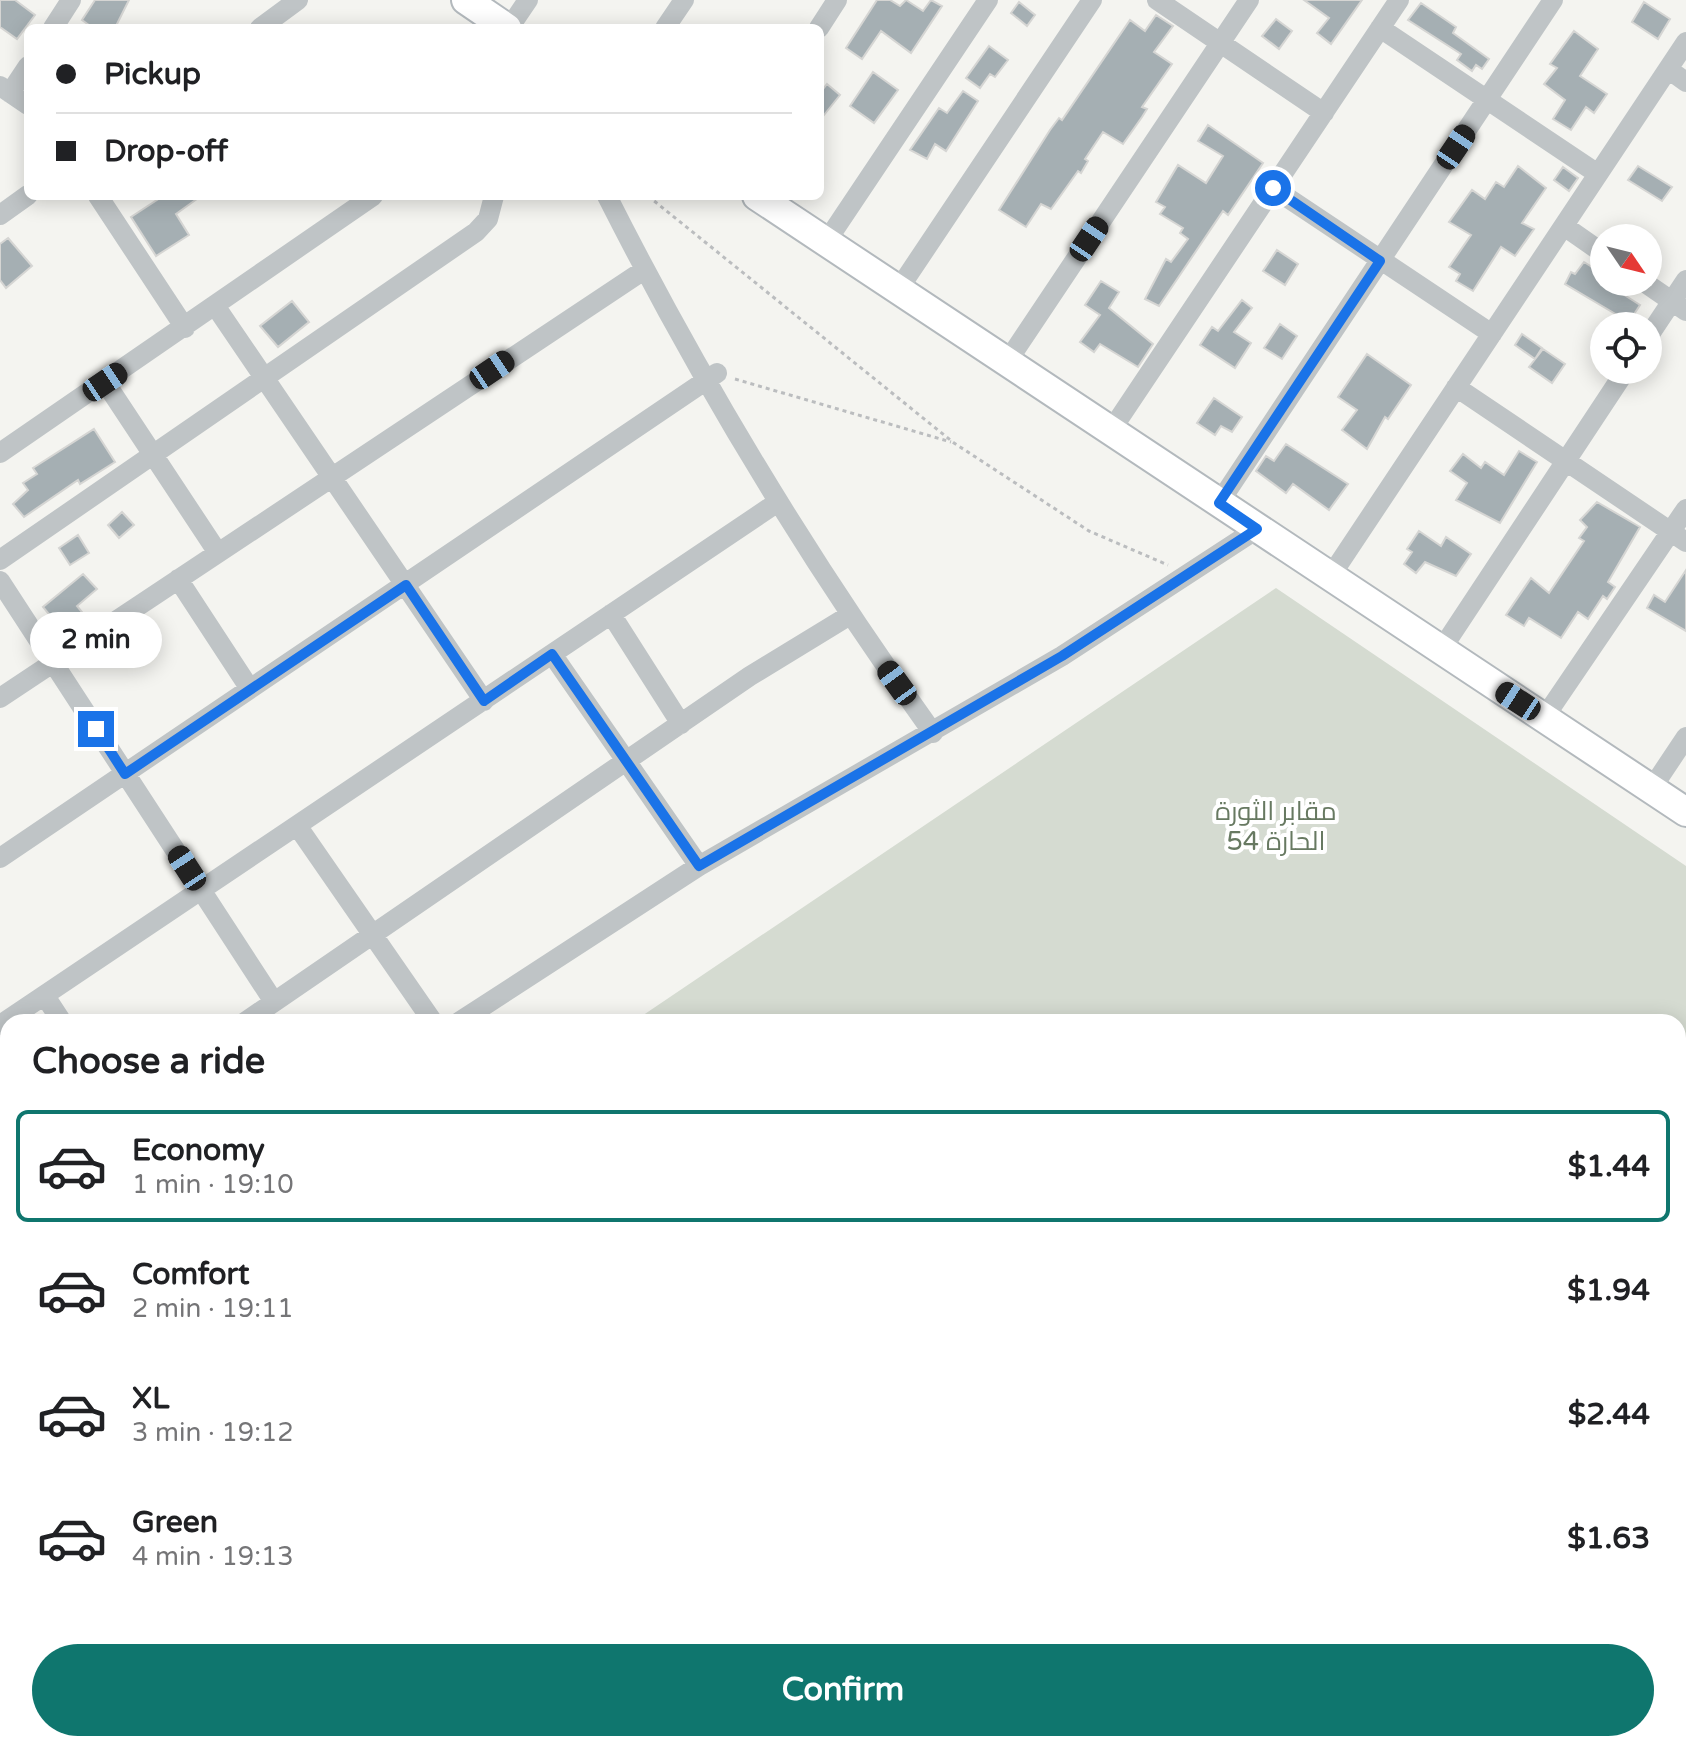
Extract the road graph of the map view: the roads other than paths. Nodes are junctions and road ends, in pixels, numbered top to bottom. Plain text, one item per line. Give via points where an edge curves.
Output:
1 (71, 0) edge
2 (298, 0) edge
3 (466, 0) edge
4 (528, 0) edge
5 (684, 0) edge
6 (837, 0) edge
7 (988, 0) edge
8 (1092, 0) edge
9 (1157, 0) edge
10 (1249, 0) edge
11 (1399, 0) edge
12 (1553, 0) edge
13 (56, 24) edge
14 (265, 24) edge
15 (502, 24) edge
16 (511, 24) edge
17 (668, 24) edge
18 (822, 24) edge
19 (1380, 28) junction
20 (1686, 42) edge
21 (1220, 43) junction
22 (1668, 69) junction
23 (24, 70) edge
24 (1686, 82) edge
25 (5, 90) edge
26 (1486, 101) junction
27 (24, 102) edge
28 (1324, 113) junction
29 (1598, 174) junction
30 (1273, 188) junction
31 (24, 198) edge
32 (101, 200) edge
33 (367, 200) edge
34 (493, 200) edge
35 (609, 200) edge
36 (763, 200) edge
37 (0, 215) edge
38 (1564, 226) junction
39 (826, 242) junction
40 (1590, 244) edge
41 (1380, 261) junction
42 (644, 270) junction
43 (1686, 280) edge
44 (898, 290) junction
45 (1662, 294) edge
46 (1679, 306) edge
47 (216, 307) junction
48 (1662, 323) edge
49 (185, 328) junction
50 (1492, 334) junction
51 (1007, 362) junction
52 (710, 378) junction
53 (265, 379) junction
54 (105, 382) junction
55 (1617, 384) edge
56 (1456, 387) junction
57 (1110, 432) junction
58 (0, 453) edge
59 (154, 457) junction
60 (1567, 461) junction
61 (333, 477) junction
62 (778, 502) junction
63 (1219, 503) junction
64 (1686, 509) edge
65 (1257, 529) junction
66 (1678, 537) edge
67 (218, 553) junction
68 (0, 560) edge
69 (1330, 577) junction
70 (178, 579) junction
71 (0, 581) edge
72 (406, 585) junction
73 (611, 614) junction
74 (850, 615) junction
75 (1441, 650) junction
76 (552, 654) junction
77 (53, 663) junction
78 (250, 689) junction
79 (0, 698) edge
80 (484, 701) junction
81 (1544, 718) junction
82 (681, 724) junction
83 (933, 733) junction
84 (1686, 737) edge
85 (625, 761) junction
86 (125, 774) junction
87 (1652, 788) junction
88 (1686, 812) edge
89 (298, 827) junction
90 (0, 858) edge
91 (699, 866) junction
92 (202, 891) junction
93 (373, 935) junction
94 (45, 996) junction
95 (274, 1002) junction
96 (6, 1014) edge
97 (57, 1014) edge
98 (257, 1014) edge
99 (427, 1014) edge
100 (471, 1014) edge

1 - 13 street
2 - 14 street
3 - 15 main road
4 - 16 street
5 - 17 street
6 - 18 street
7 - 39 street
8 - 44 street
9 - 21 street
10 - 21 street
11 - 19 street
12 - 26 street
19 - 26 street
19 - 28 street
20 - 22 street
21 - 28 street
21 - 51 street
22 - 24 street
22 - 29 street
23 - 25 street
25 - 27 street
26 - 29 street
26 - 41 street
28 - 30 street
29 - 38 street
30 - 41 street
30 - 57 street
31 - 37 street
32 - 49 street
33 - 47 street
34 - 53 street via 488,219 476,232
35 - 42 street
36 - 39 main road
38 - 40 street
38 - 50 street
39 - 44 main road
41 - 50 street
41 - 63 street
42 - 52 street
42 - 61 street
43 - 46 street
44 - 51 main road
45 - 46 street
46 - 48 street
47 - 49 street
47 - 53 street
49 - 54 street
50 - 56 street
51 - 57 main road
52 - 62 street
52 - 72 street
53 - 59 street
53 - 61 street
54 - 58 street
54 - 59 street
55 - 60 street
56 - 60 street
56 - 69 street
57 - 63 main road
59 - 67 street
59 - 68 street
60 - 66 street
60 - 75 street
61 - 67 street
61 - 72 street
62 - 73 street
62 - 74 street
63 - 65 main road
64 - 66 street
65 - 69 main road
65 - 83 street
66 - 81 street
67 - 70 street
69 - 75 main road
70 - 77 street
70 - 78 street
71 - 77 street
72 - 78 street
72 - 80 street
73 - 76 street
73 - 82 street
74 - 82 street
74 - 83 street
75 - 81 main road
76 - 80 street
76 - 85 street
77 - 79 street
77 - 86 street
78 - 86 street
80 - 89 street
81 - 87 main road
82 - 85 street
83 - 91 street
84 - 87 street
85 - 91 street
85 - 93 street
86 - 90 street
86 - 92 street
87 - 88 main road
89 - 92 street
89 - 93 street
91 - 100 street
92 - 94 street
92 - 95 street
93 - 95 street
93 - 99 street
94 - 96 street
94 - 97 street
95 - 98 street

